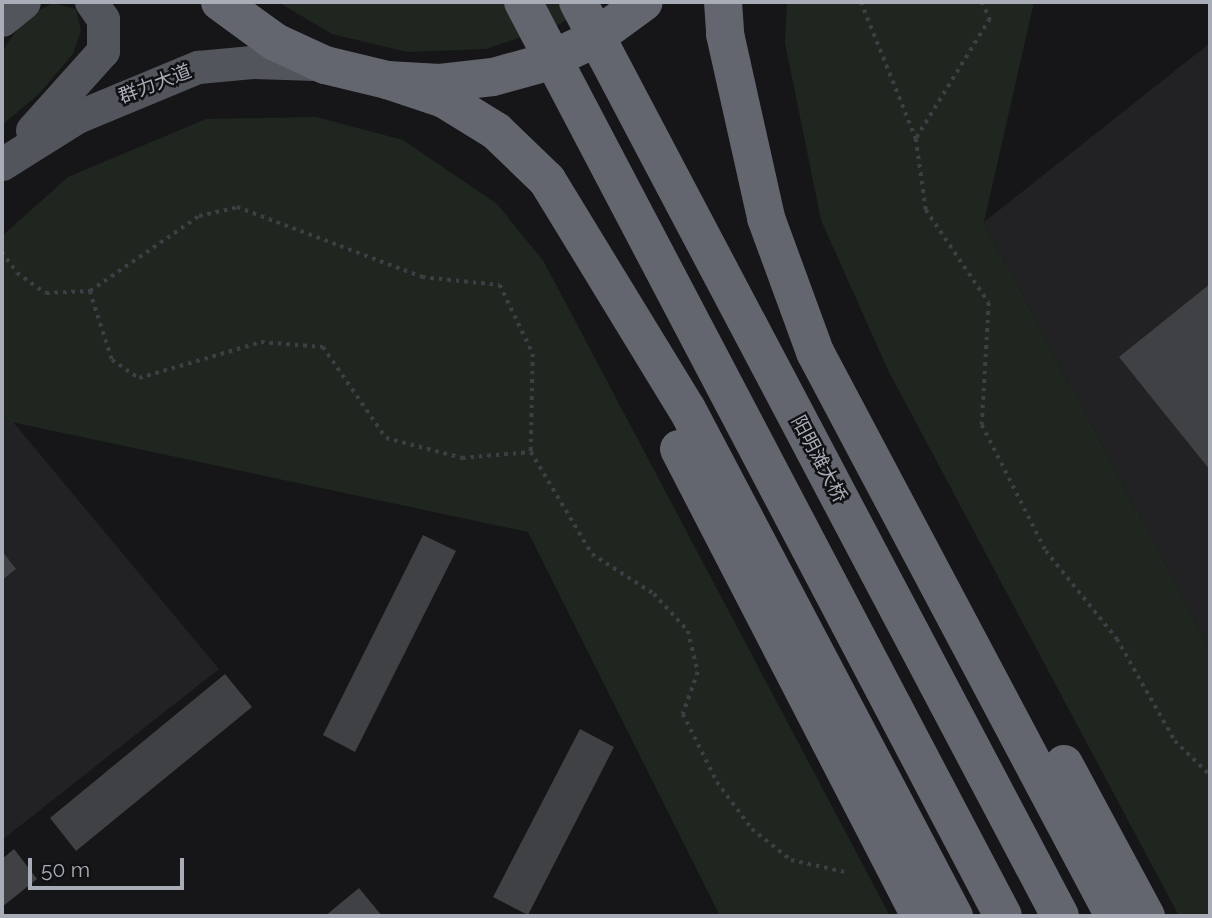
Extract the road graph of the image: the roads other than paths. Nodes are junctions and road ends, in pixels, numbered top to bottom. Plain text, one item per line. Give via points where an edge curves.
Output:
1 (24, 2) edge
2 (91, 2) edge
3 (220, 2) edge
4 (523, 2) edge
5 (578, 2) edge
6 (644, 2) edge
7 (723, 2) edge
8 (2, 20) edge
9 (325, 65) junction
10 (387, 80) junction
11 (2, 163) edge
12 (766, 218) junction
13 (596, 254) junction
14 (920, 916) edge
15 (954, 916) edge
16 (1003, 916) edge
17 (1060, 916) edge
18 (1114, 916) edge
19 (1146, 916) edge

1 - 8 main road
2 - 11 main road via 103,19 103,51
3 - 9 highway via 275,42
4 - 16 highway, bridge
5 - 17 highway, 阳明滩大桥, bridge
6 - 10 highway via 592,40 544,63 480,79 440,83
7 - 12 highway via 725,34
9 - 10 highway
9 - 11 main road, 群力大道 via 252,62 198,67 77,117
10 - 13 highway via 444,99 496,131 547,180
12 - 18 highway via 815,352
12 - 19 highway
13 - 14 highway via 671,434
13 - 15 highway via 687,409

